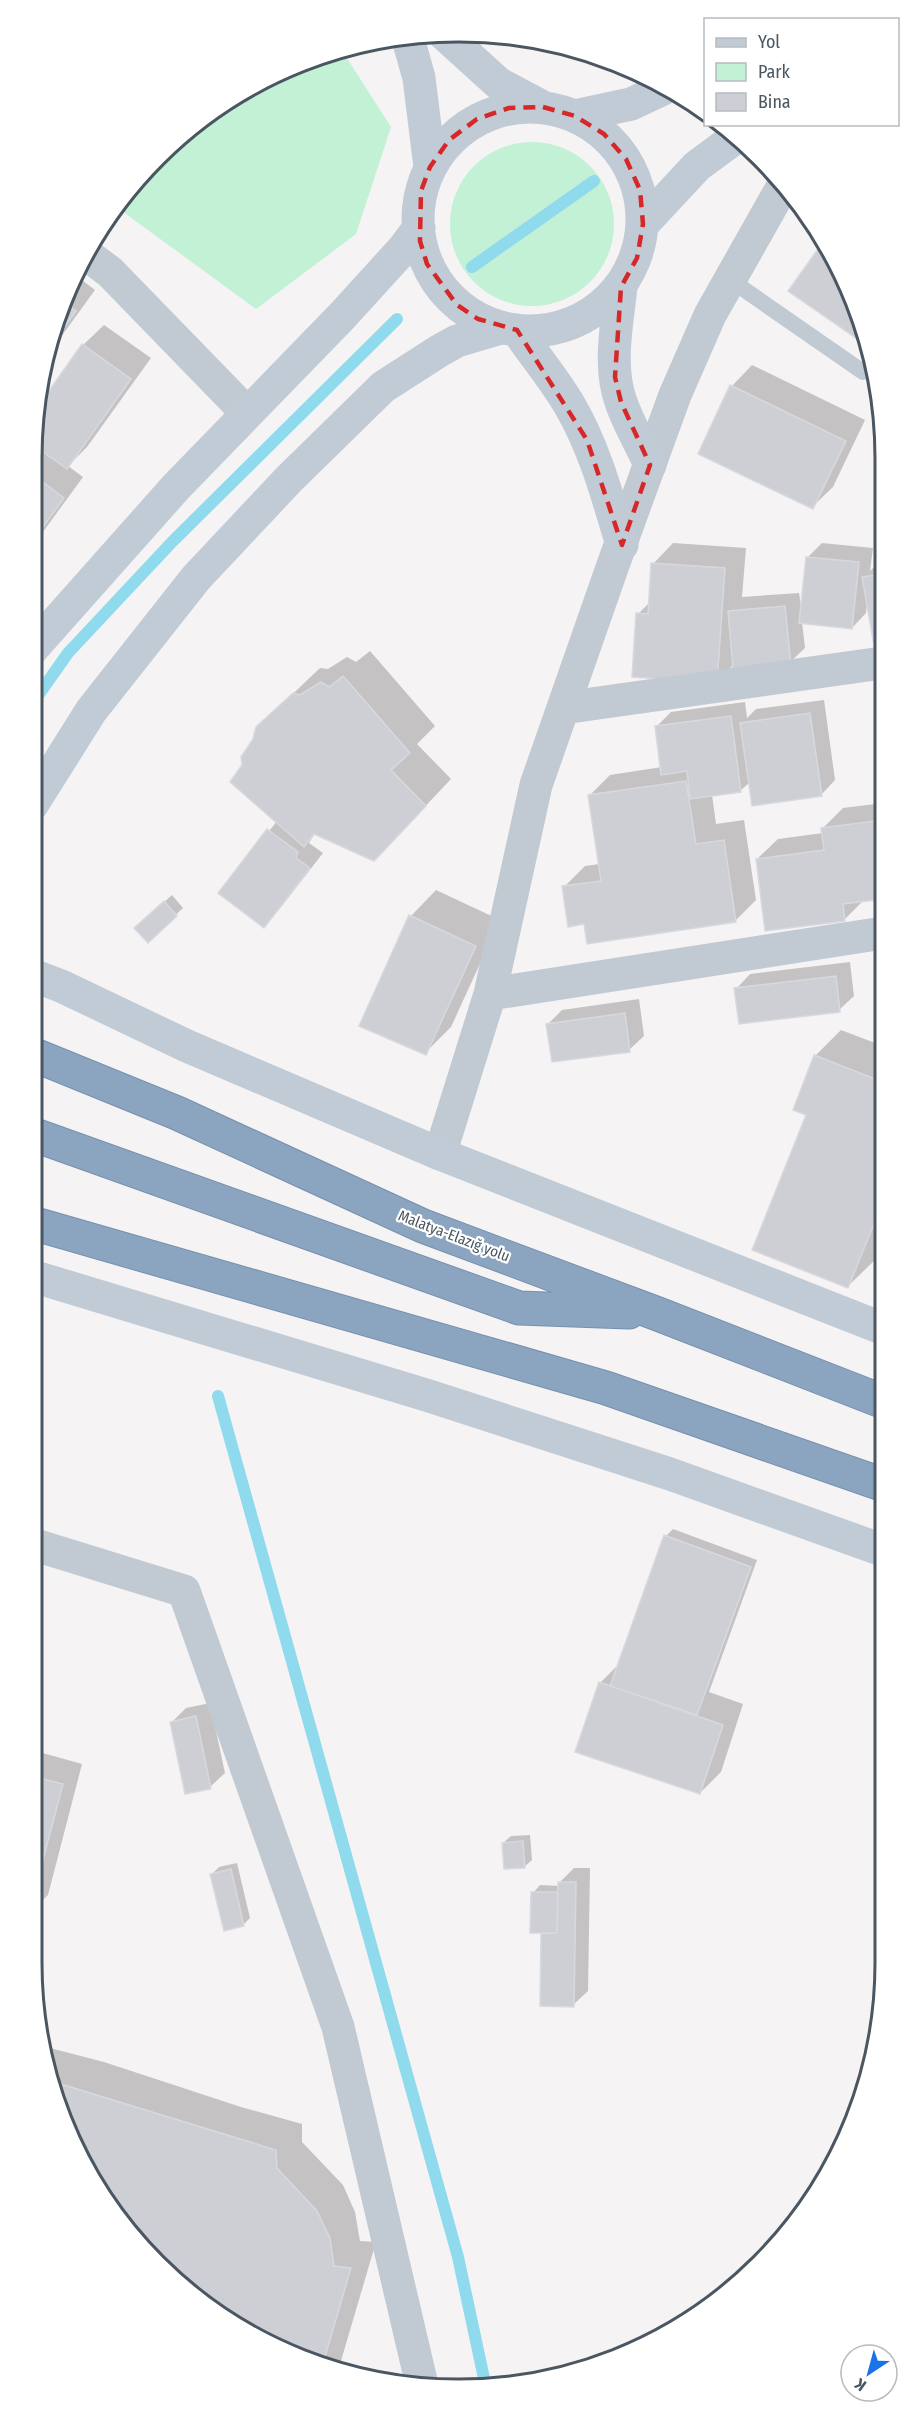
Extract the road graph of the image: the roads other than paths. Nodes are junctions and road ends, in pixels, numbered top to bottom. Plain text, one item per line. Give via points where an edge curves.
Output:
1 (453, 42) edge
2 (410, 45) edge
3 (656, 92) edge
4 (543, 106) junction
5 (575, 116) junction
6 (729, 142) edge
7 (430, 167) junction
8 (779, 193) edge
9 (644, 224) junction
10 (419, 228) junction
11 (93, 259) edge
12 (729, 279) junction
13 (621, 287) junction
14 (509, 329) junction
15 (863, 372) dead end
16 (246, 412) junction
17 (650, 465) junction
18 (622, 545) junction
19 (42, 639) edge
20 (875, 664) edge
21 (563, 708) junction
22 (42, 789) edge
23 (875, 934) edge
24 (42, 979) edge
25 (490, 994) junction
26 (42, 1058) edge
27 (42, 1138) edge
28 (440, 1154) junction
29 (42, 1226) edge
30 (42, 1279) edge
31 (658, 1314) junction
32 (875, 1325) edge
33 (875, 1398) edge
34 (875, 1482) edge
35 (42, 1547) edge
36 (875, 1547) edge
37 (420, 2377) edge

1 - 4 main road via 498,83
2 - 7 main road via 419,78
3 - 5 main road via 631,104
4 - 5 main road
4 - 7 main road via 509,108 477,119 449,140
5 - 9 main road via 604,134 627,159 640,190
6 - 9 main road via 697,165
7 - 10 main road via 421,191
8 - 12 street
9 - 13 main road via 637,258
10 - 14 main road via 427,264 440,286 478,319
10 - 16 main road via 343,315
11 - 16 street
12 - 15 lane
12 - 17 street via 675,395
13 - 14 main road via 597,311 575,323 551,330
13 - 17 main road via 615,376 621,402
14 - 18 main road via 570,406 603,484
14 - 22 main road via 457,341 383,387 289,479 196,578 91,711
16 - 19 main road
17 - 18 street
18 - 21 street
20 - 21 street
21 - 25 street via 536,785
23 - 25 street
24 - 28 main road via 196,1050
25 - 28 street
26 - 31 highway, Malatya-Elazığ yolu via 177,1113 423,1226
27 - 31 highway via 519,1308
28 - 32 main road
29 - 34 highway via 606,1388
30 - 36 main road via 426,1395 670,1474
31 - 33 highway, Malatya-Elazığ yolu
35 - 37 street via 184,1591 338,2027

